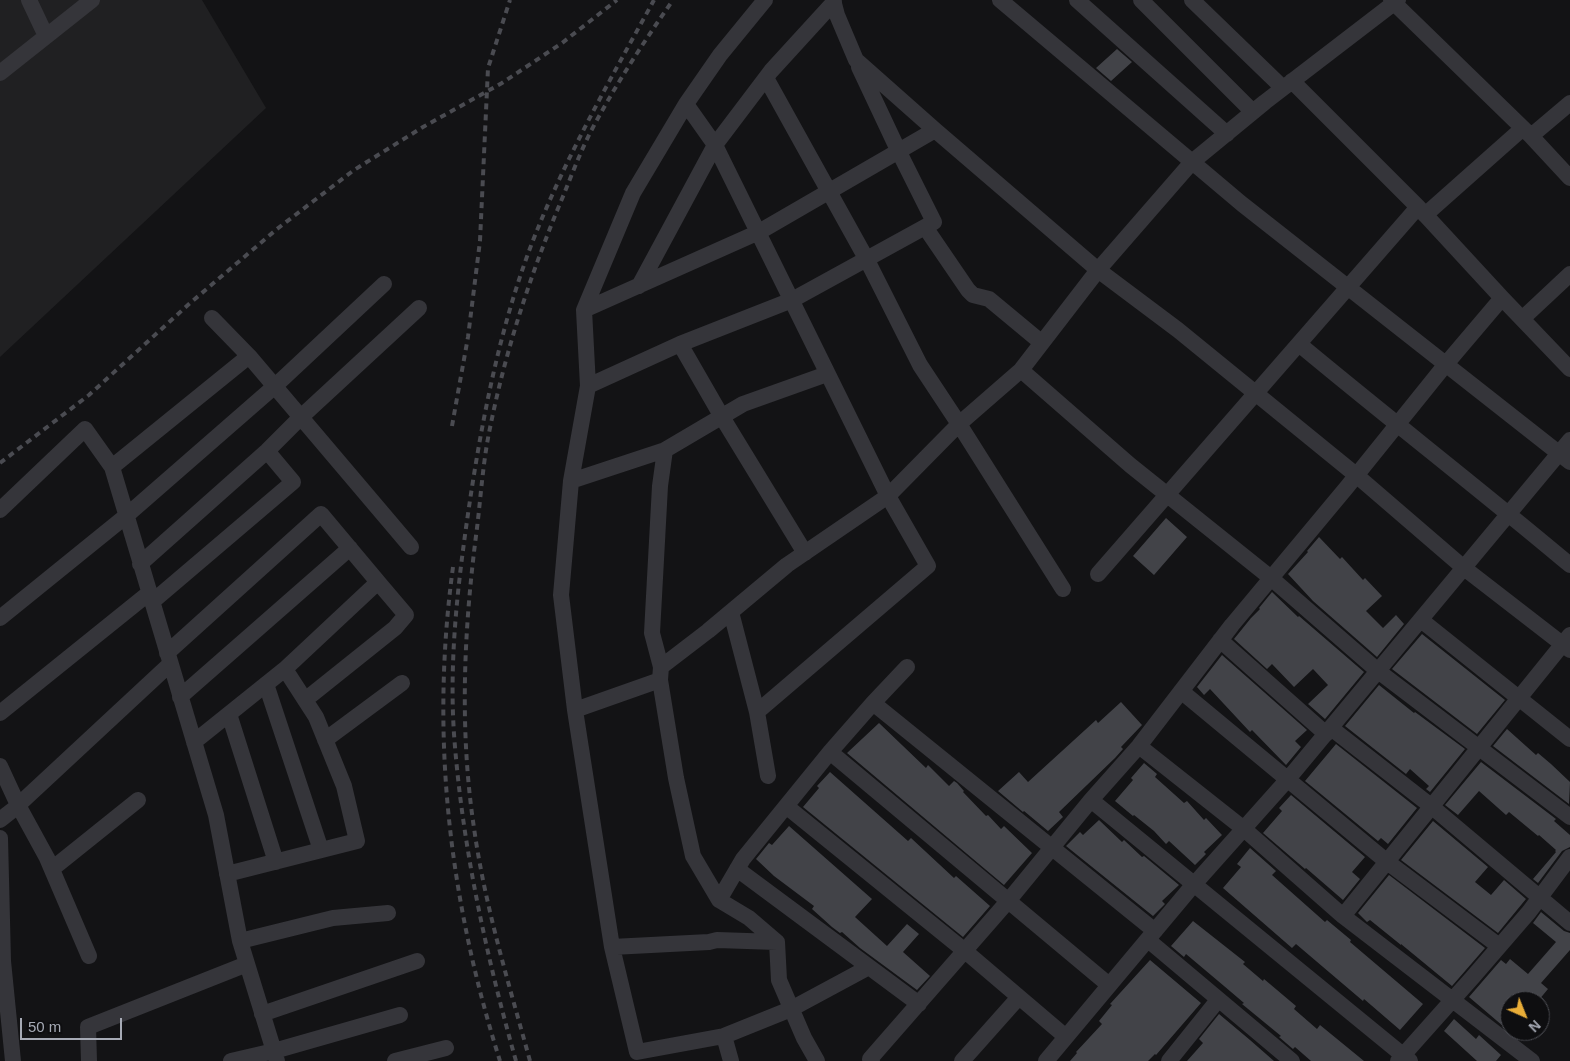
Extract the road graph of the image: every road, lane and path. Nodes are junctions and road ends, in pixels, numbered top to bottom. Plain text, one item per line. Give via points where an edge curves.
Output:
1 (29, 0) edge
2 (92, 0) edge
3 (765, 0) edge
4 (1000, 0) edge
5 (1077, 0) edge
6 (1141, 0) edge
7 (1192, 0) edge
8 (833, 1) edge
9 (1394, 1) edge
10 (46, 36) junction
11 (856, 60) junction
12 (2, 65) edge
13 (766, 78) junction
14 (1288, 84) junction
15 (1570, 103) edge
16 (686, 104) junction
17 (1253, 112) junction
18 (935, 130) junction
19 (1527, 132) junction
20 (1227, 134) junction
21 (715, 145) junction
22 (899, 152) junction
23 (1192, 162) junction
24 (1570, 178) edge
25 (829, 192) junction
26 (1422, 211) junction
27 (925, 227) junction
28 (759, 232) junction
29 (867, 260) junction
30 (1098, 270) junction
31 (1570, 274) edge
32 (384, 284) dead end
33 (639, 286) junction
34 (1348, 287) junction
35 (1502, 298) junction
36 (792, 300) junction
37 (419, 308) dead end
38 (584, 310) junction
39 (212, 318) dead end
40 (1522, 319) junction
41 (1042, 343) junction
42 (680, 344) junction
43 (1299, 344) junction
44 (250, 356) junction
45 (1446, 364) junction
46 (1570, 369) edge
47 (1021, 370) junction
48 (827, 374) junction
49 (275, 386) junction
50 (588, 386) junction
51 (1256, 394) junction
52 (301, 417) junction
53 (722, 417) junction
54 (959, 424) junction
55 (1396, 425) junction
56 (1570, 440) edge
57 (665, 450) junction
58 (267, 451) junction
59 (1565, 458) edge
60 (112, 467) junction
61 (1356, 475) junction
62 (571, 481) junction
63 (888, 496) junction
64 (1168, 496) junction
65 (0, 510) edge
66 (1509, 514) junction
67 (126, 516) junction
68 (350, 548) junction
69 (411, 548) dead end
70 (805, 552) junction
71 (140, 564) junction
72 (1570, 565) edge
73 (1464, 568) junction
74 (1098, 574) dead end
75 (1271, 578) junction
76 (378, 582) junction
77 (1063, 589) dead end
78 (150, 598) junction
79 (731, 612) junction
80 (0, 618) edge
81 (1421, 620) junction
82 (1220, 640) junction
83 (1568, 643) edge
84 (168, 658) junction
85 (907, 667) dead end
86 (285, 669) junction
87 (1378, 671) junction
88 (661, 674) junction
89 (402, 683) dead end
90 (266, 684) junction
91 (1181, 691) junction
92 (180, 697) junction
93 (1518, 698) junction
94 (305, 700) junction
95 (873, 703) junction
96 (575, 710) junction
97 (757, 712) junction
98 (0, 713) edge
99 (229, 714) junction
100 (1328, 731) junction
101 (1570, 739) edge
102 (325, 740) junction
103 (194, 742) junction
104 (1139, 746) junction
105 (1478, 747) junction
106 (830, 752) junction
107 (0, 766) edge
108 (768, 776) dead end
109 (1288, 779) junction
110 (138, 800) dead end
111 (1091, 800) junction
112 (18, 805) junction
113 (786, 806) junction
114 (1431, 806) junction
115 (1570, 817) edge
116 (0, 820) edge
117 (1244, 829) junction
118 (0, 838) edge
119 (1052, 847) junction
120 (321, 850) junction
121 (1570, 858) edge
122 (1386, 861) junction
123 (276, 862) junction
124 (52, 869) junction
125 (737, 869) junction
126 (227, 874) junction
127 (1195, 884) junction
128 (1539, 898) junction
129 (719, 900) junction
130 (1009, 900) junction
131 (388, 913) dead end
132 (1343, 916) junction
133 (1570, 923) edge
134 (1151, 936) junction
135 (240, 941) junction
136 (777, 942) junction
137 (1499, 946) junction
138 (612, 947) junction
139 (964, 951) junction
140 (89, 956) dead end
141 (417, 961) dead end
142 (247, 964) junction
143 (869, 967) junction
144 (1109, 985) junction
145 (1019, 997) junction
146 (1218, 1000) junction
147 (1453, 1000) junction
148 (918, 1004) junction
149 (791, 1009) junction
150 (4, 1012) edge
151 (262, 1014) junction
152 (400, 1015) dead end
153 (724, 1036) junction
154 (1066, 1037) junction
155 (446, 1048) dead end
156 (275, 1056) edge
157 (0, 1058) edge
158 (1286, 1059) edge
159 (1404, 1059) edge
160 (6, 1061) edge
161 (13, 1061) edge
162 (89, 1061) edge
163 (231, 1061) edge
164 (395, 1061) edge
165 (731, 1061) edge
166 (817, 1061) edge
167 (872, 1061) edge
168 (962, 1061) edge
169 (1046, 1061) edge
170 (1169, 1061) edge
171 (1532, 1061) edge

1 - 10 street
2 - 10 street
3 - 16 street via 720,55
4 - 23 street
5 - 20 street
6 - 17 street
7 - 14 street
8 - 11 street
8 - 13 street
9 - 14 street
9 - 19 street
10 - 12 street
11 - 18 street
11 - 22 street
13 - 21 street
13 - 25 street
14 - 17 street
14 - 26 street
15 - 19 street
16 - 21 street
16 - 38 street via 633,193
17 - 20 street
18 - 22 street
18 - 30 street
19 - 24 street
19 - 26 street
20 - 23 street
21 - 28 street
21 - 33 street
22 - 25 street
22 - 27 street via 934,222
23 - 30 street
23 - 34 street
25 - 28 street
25 - 29 street
26 - 34 street
26 - 35 street
27 - 29 street
27 - 41 street via 973,295 989,299
28 - 33 street
28 - 36 street
29 - 36 street
29 - 54 street via 920,365
30 - 41 street
30 - 51 street
31 - 40 street
32 - 49 street
33 - 38 street
34 - 43 street
34 - 45 street
35 - 40 street
35 - 45 street
36 - 42 street
36 - 48 street
37 - 52 street
38 - 50 street
39 - 44 street
40 - 46 street
41 - 47 street
42 - 50 street
42 - 53 street
43 - 51 street
43 - 55 street
44 - 49 street
44 - 60 street
45 - 55 street
45 - 59 street
47 - 54 street
47 - 64 street
48 - 53 street via 744,404
48 - 63 street
49 - 52 street
49 - 67 street
50 - 62 street
51 - 61 street
51 - 64 street
52 - 58 street
52 - 69 street
53 - 57 street
53 - 70 street
54 - 63 street
54 - 77 street
55 - 61 street
55 - 66 street
56 - 59 street
57 - 62 street
57 - 88 street via 652,633
58 - 71 street
58 - 78 street via 293,482
59 - 66 street
60 - 65 street via 84,429
60 - 67 street
61 - 73 street
61 - 75 street
62 - 96 street via 561,595
63 - 70 street
63 - 97 street via 928,566
64 - 74 street
64 - 75 street
66 - 72 street
66 - 73 street
67 - 71 street
67 - 80 street
68 - 76 street
68 - 84 street via 321,514
68 - 92 street
70 - 79 street
71 - 78 street
73 - 81 street
73 - 83 street
75 - 82 street
75 - 87 street
76 - 86 street
76 - 94 street via 406,615
78 - 84 street
78 - 98 street
79 - 88 street
79 - 97 street
81 - 87 street
81 - 93 street
82 - 91 street
82 - 100 street
83 - 93 street
84 - 92 street
84 - 112 street
85 - 95 street
86 - 90 street
86 - 94 street
87 - 100 street
87 - 105 street
88 - 96 street
88 - 129 street via 676,778 693,856
89 - 102 street
90 - 99 street
90 - 120 street
91 - 104 street
91 - 109 street
92 - 103 street
93 - 101 street
93 - 105 street
94 - 102 street
95 - 106 street
95 - 119 street
96 - 138 street
97 - 108 street
99 - 103 street
99 - 123 street
100 - 109 street
100 - 114 street
102 - 120 street via 344,786 357,841
103 - 126 street via 216,815
104 - 111 street
104 - 117 street
105 - 114 street
105 - 115 street
106 - 113 street
106 - 130 street
107 - 112 street
109 - 117 street
109 - 122 street
110 - 124 street
111 - 119 street
111 - 127 street
112 - 116 street
112 - 124 street
113 - 125 street
113 - 139 street
114 - 122 street
114 - 128 street
117 - 127 street
117 - 132 street
118 - 150 street
119 - 130 street
119 - 134 street
120 - 123 street
121 - 128 street
122 - 132 street
122 - 137 street
123 - 126 street
124 - 140 street
125 - 129 street
125 - 143 street
126 - 135 street
127 - 134 street
127 - 159 street
128 - 133 street
128 - 137 street
129 - 136 street via 749,918
130 - 139 street
130 - 144 street
131 - 135 street via 333,918
132 - 147 street
134 - 144 street
134 - 146 street
135 - 142 street
136 - 138 street via 717,940
136 - 149 street via 779,980
137 - 147 street
138 - 153 street via 637,1052
139 - 145 street
139 - 148 street
141 - 151 street
142 - 151 street
142 - 162 street via 88,1027
143 - 148 street
143 - 149 street
144 - 154 street
145 - 154 street
145 - 168 street
146 - 158 street
146 - 170 street
147 - 159 street
147 - 171 street
148 - 167 street via 870,1059
149 - 153 street
149 - 166 street
150 - 161 street
151 - 156 street
152 - 156 street
153 - 165 street
154 - 169 street
155 - 164 street
156 - 163 street
157 - 160 street

